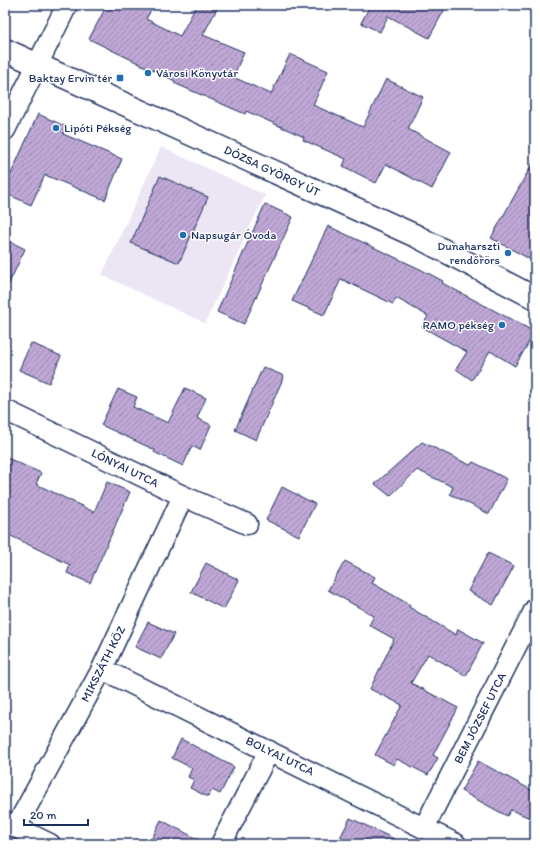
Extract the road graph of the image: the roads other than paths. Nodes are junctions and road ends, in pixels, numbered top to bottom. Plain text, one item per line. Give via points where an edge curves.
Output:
1 (67, 5) edge
2 (5, 50) edge
3 (37, 64) junction
4 (5, 130) edge
5 (535, 298) edge
6 (5, 410) edge
7 (183, 496) junction
8 (247, 524) dead end
9 (535, 609) edge
10 (102, 669) junction
11 (269, 751) junction
12 (10, 825) edge
13 (424, 828) junction
14 (50, 844) edge
15 (221, 844) edge
16 (456, 844) edge

1 - 3 street
2 - 3 main road, DÓZSA GYÖRGY ÚT
3 - 4 street
3 - 5 main road, DÓZSA GYÖRGY ÚT via 416,236
6 - 7 street, LÓNYAI UTCA
7 - 8 street, LÓNYAI UTCA
7 - 10 street, MIKSZÁTH KÖZ
9 - 13 street, BEM JÓZSEF UTCA
10 - 11 street, BOLYAI UTCA
10 - 12 street, MIKSZÁTH KÖZ
11 - 13 street, BOLYAI UTCA
11 - 15 street
12 - 14 street
13 - 16 street, BOLYAI UTCA

